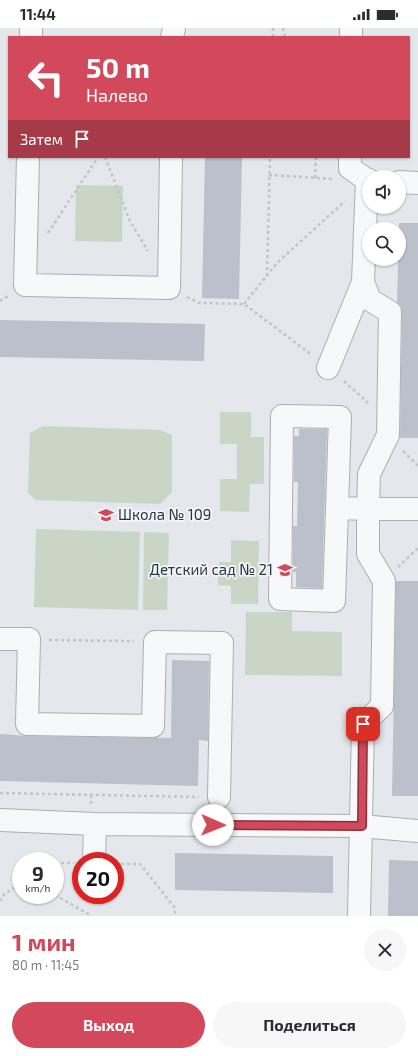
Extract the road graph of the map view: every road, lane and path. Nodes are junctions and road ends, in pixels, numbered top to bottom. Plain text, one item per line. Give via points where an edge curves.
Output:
1 (28, 158) edge
2 (97, 158) edge
3 (105, 158) edge
4 (171, 158) edge
5 (270, 158) edge
6 (316, 158) edge
7 (350, 158) edge
8 (269, 176) junction
9 (362, 176) edge
10 (316, 178) junction
11 (362, 180) edge
12 (406, 182) edge
13 (418, 183) edge
14 (362, 185) edge
15 (366, 214) edge
16 (47, 234) dead end
17 (150, 255) dead end
18 (267, 276) junction
19 (363, 282) junction
20 (169, 288) junction
21 (328, 368) dead end
22 (337, 508) junction
23 (368, 509) junction
24 (418, 509) edge
25 (418, 548) edge
26 (384, 581) junction
27 (0, 638) edge
28 (29, 639) junction
29 (155, 642) junction
30 (0, 793) edge
31 (219, 797) joint
32 (0, 820) edge
33 (95, 824) junction
34 (362, 826) junction
35 (418, 831) edge
36 (94, 852) edge
37 (124, 864) edge
38 (12, 889) edge
39 (1, 896) edge
40 (0, 900) edge
41 (64, 900) edge
42 (92, 916) edge
43 (175, 916) edge
44 (359, 916) edge

1 - 20 lane via 25,285
2 - 16 path
3 - 17 path via 130,221
4 - 20 lane
5 - 8 path
6 - 10 path
7 - 9 lane via 350,168
8 - 10 path
8 - 18 path
10 - 11 path
12 - 13 lane
14 - 18 path via 277,263
15 - 19 lane
18 - 20 path via 244,304 199,303
19 - 21 lane
19 - 23 lane via 370,300 390,312 388,435 369,474
22 - 22 lane via 340,417 282,416 280,599 334,601
22 - 23 lane
23 - 24 lane
23 - 26 lane via 368,554
25 - 26 path
26 - 34 lane via 382,706 363,724
27 - 28 lane
28 - 29 path
28 - 29 lane via 27,724 154,726
29 - 31 lane via 222,643
30 - 31 path
32 - 33 lane
33 - 34 lane
33 - 36 lane
34 - 35 lane
34 - 44 lane
37 - 43 path via 140,864 174,908
38 - 39 path
39 - 40 path
41 - 42 path

